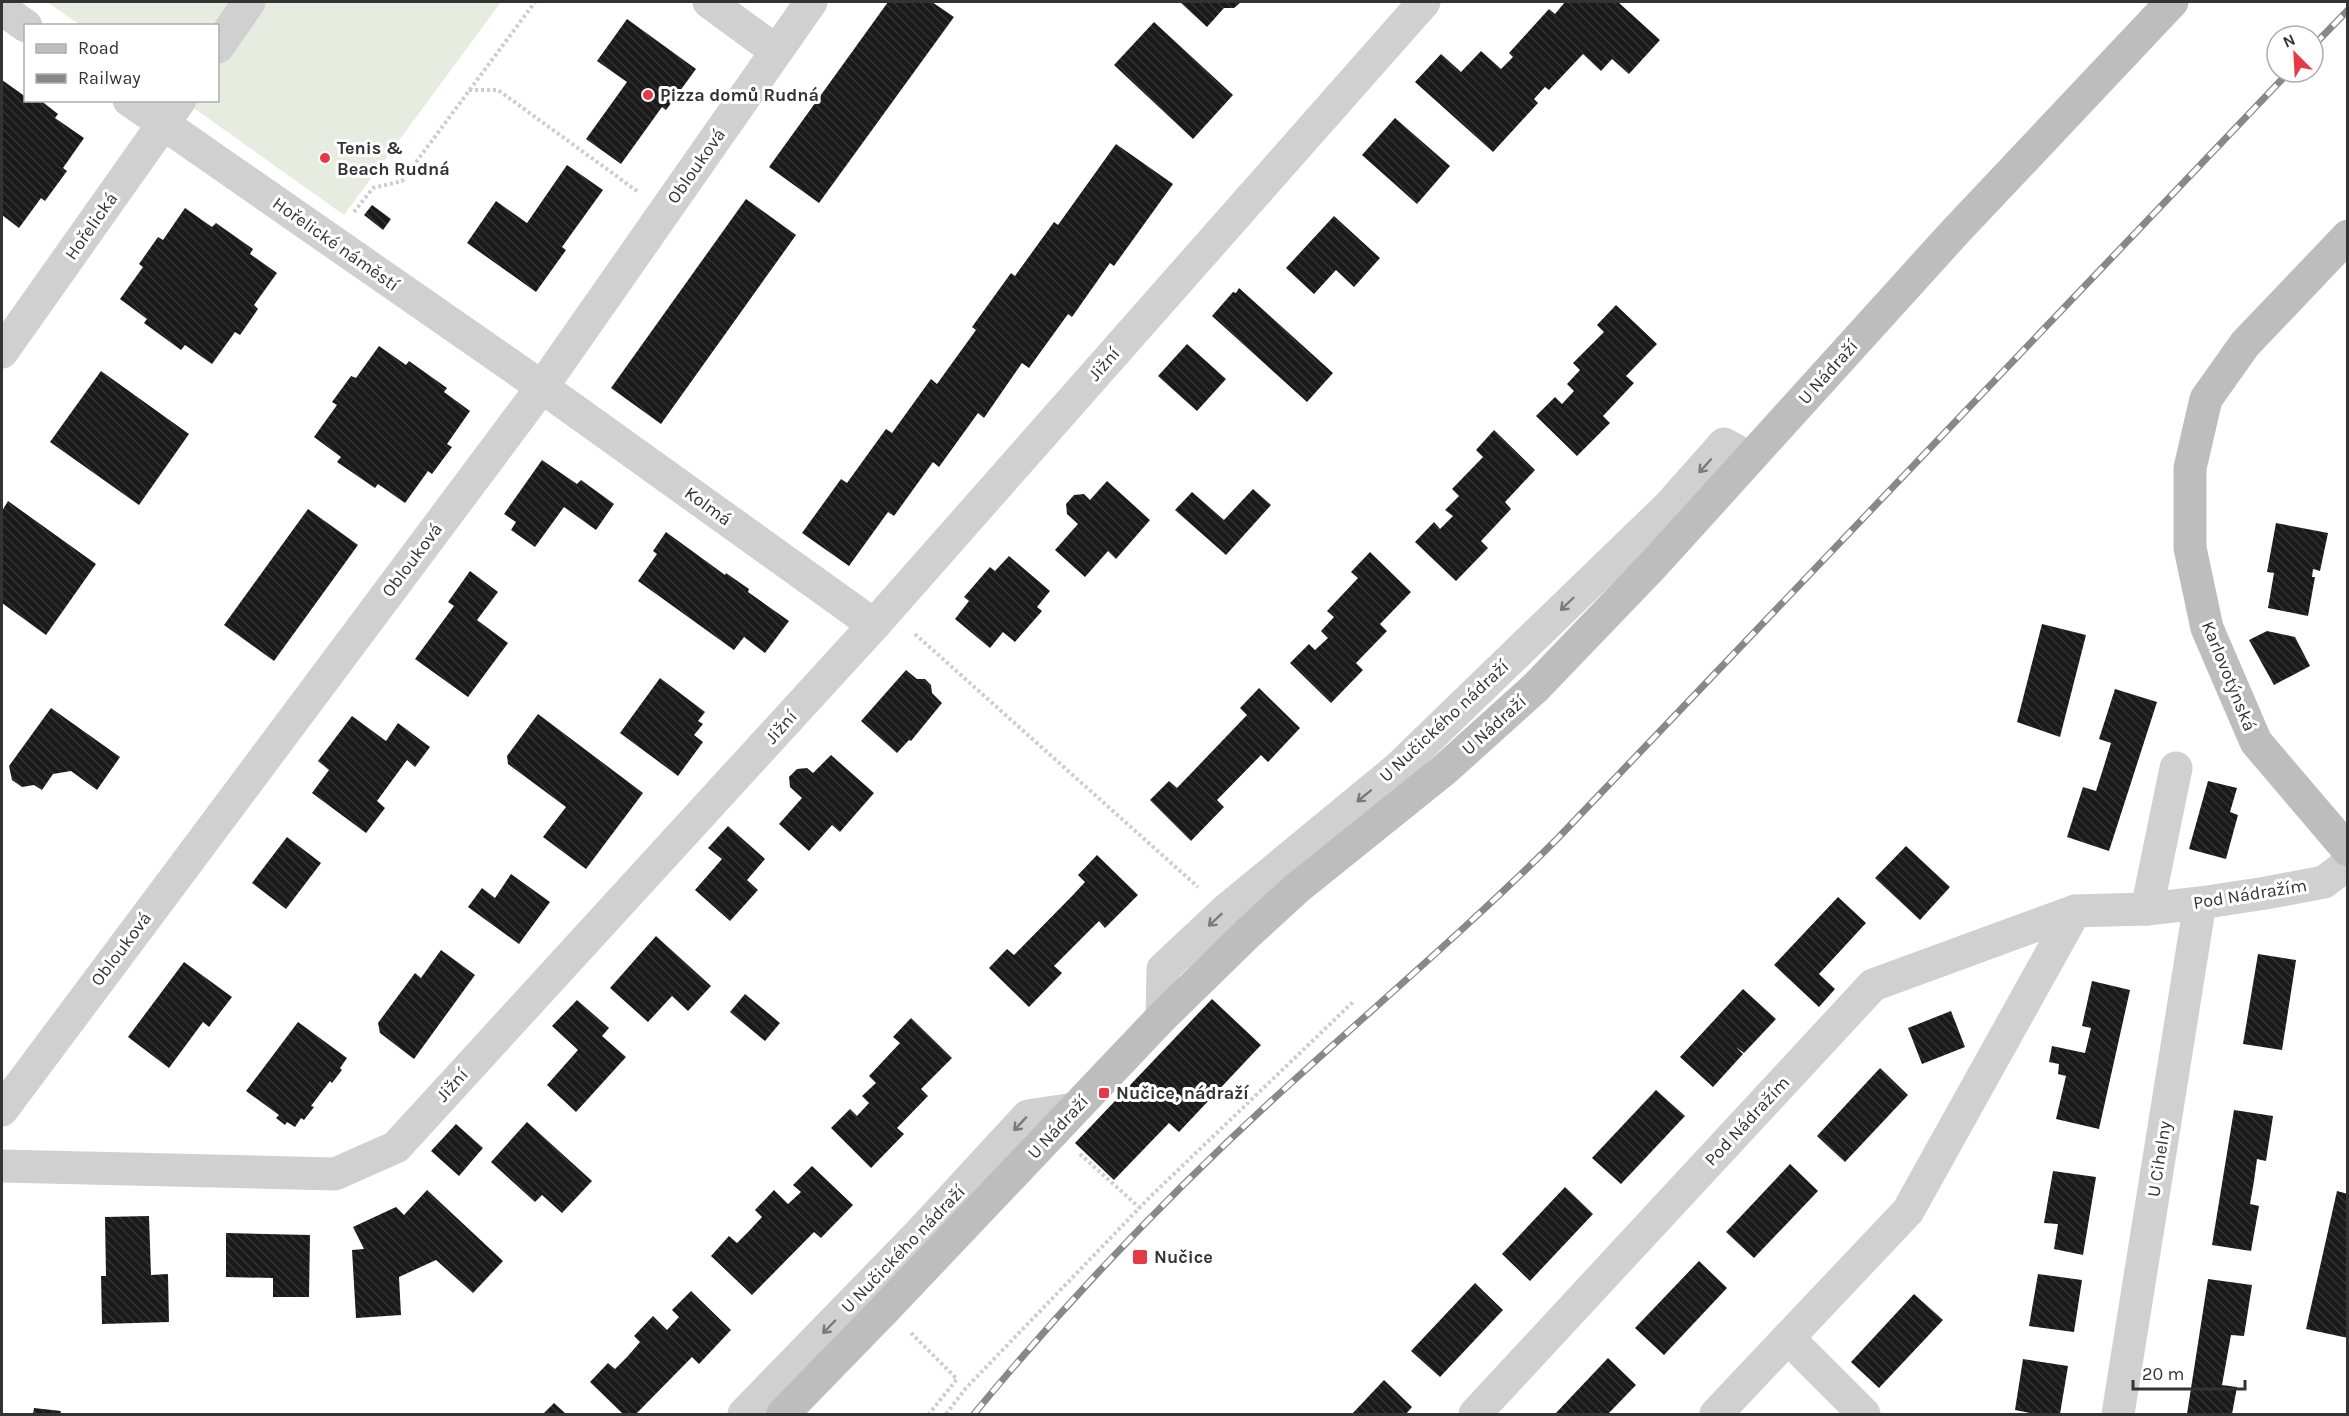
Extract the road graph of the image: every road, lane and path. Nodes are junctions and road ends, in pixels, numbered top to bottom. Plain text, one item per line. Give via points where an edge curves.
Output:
1 (249, 2) edge
2 (535, 2) edge
3 (710, 2) edge
4 (811, 2) edge
5 (1424, 2) edge
6 (2172, 2) edge
7 (2, 9) edge
8 (24, 25) edge
9 (219, 46) edge
10 (776, 51) junction
11 (469, 90) junction
12 (136, 102) edge
13 (172, 113) edge
14 (664, 211) junction
15 (2348, 236) edge
16 (331, 241) junction
17 (2, 352) edge
18 (542, 387) junction
19 (1750, 458) junction
20 (881, 617) junction
21 (2175, 768) dead end
22 (2348, 850) edge
23 (2348, 864) edge
24 (2200, 903) junction
25 (2147, 909) junction
26 (1226, 910) junction
27 (2075, 911) junction
28 (1353, 1002) dead end
29 (1162, 1017) junction
30 (1074, 1109) junction
31 (2, 1110) edge
32 (1076, 1150) dead end
33 (2, 1166) edge
34 (1140, 1208) junction
35 (886, 1308) junction
36 (1789, 1339) junction
37 (744, 1414) edge
38 (783, 1414) edge
39 (929, 1414) edge
40 (946, 1414) edge
41 (1475, 1414) edge
42 (1716, 1414) edge
43 (1864, 1414) edge
44 (2118, 1414) edge

1 - 9 street
2 - 11 path
3 - 10 street
4 - 10 street, Oblouková
5 - 20 street, Jižní
6 - 19 street, U Nádraží
7 - 8 street
10 - 14 street, Oblouková
11 - 14 path via 498,90
11 - 16 path via 402,181 373,188
12 - 13 street, Hořelické náměstí
13 - 16 street, Hořelické náměstí
13 - 17 street, Hořelická
14 - 18 street, Oblouková
15 - 22 street, Karlovotýnská via 2245,344 2206,399 2190,468 2190,548 2207,628 2256,742
16 - 18 street, Hořelické náměstí
18 - 20 street, Kolmá
18 - 31 street, Oblouková
19 -> 26 street, U Nučického nádraží via 1725,444 1670,505 1397,769
19 - 29 street, U Nádraží via 1534,688 1444,770 1296,889
20 - 26 path
20 - 33 street, Jižní via 396,1147 335,1174
21 - 25 street
23 - 24 street, Pod Nádražím via 2324,882
24 - 25 street, Pod Nádražím
24 - 44 street, U Cihelny
25 - 27 street, Pod Nádražím
26 -> 29 street, U Nučického nádraží via 1162,969
27 - 36 street via 1908,1211
27 - 41 street, Pod Nádražím via 1873,985
28 - 34 path
29 - 30 street, U Nádraží
30 - 35 street, U Nádraží
30 -> 37 street, U Nučického nádraží via 1028,1116
32 - 34 path
34 - 40 path via 966,1388
35 - 38 street, U Nádraží
35 - 39 path via 957,1379
36 - 42 street
36 - 43 street

